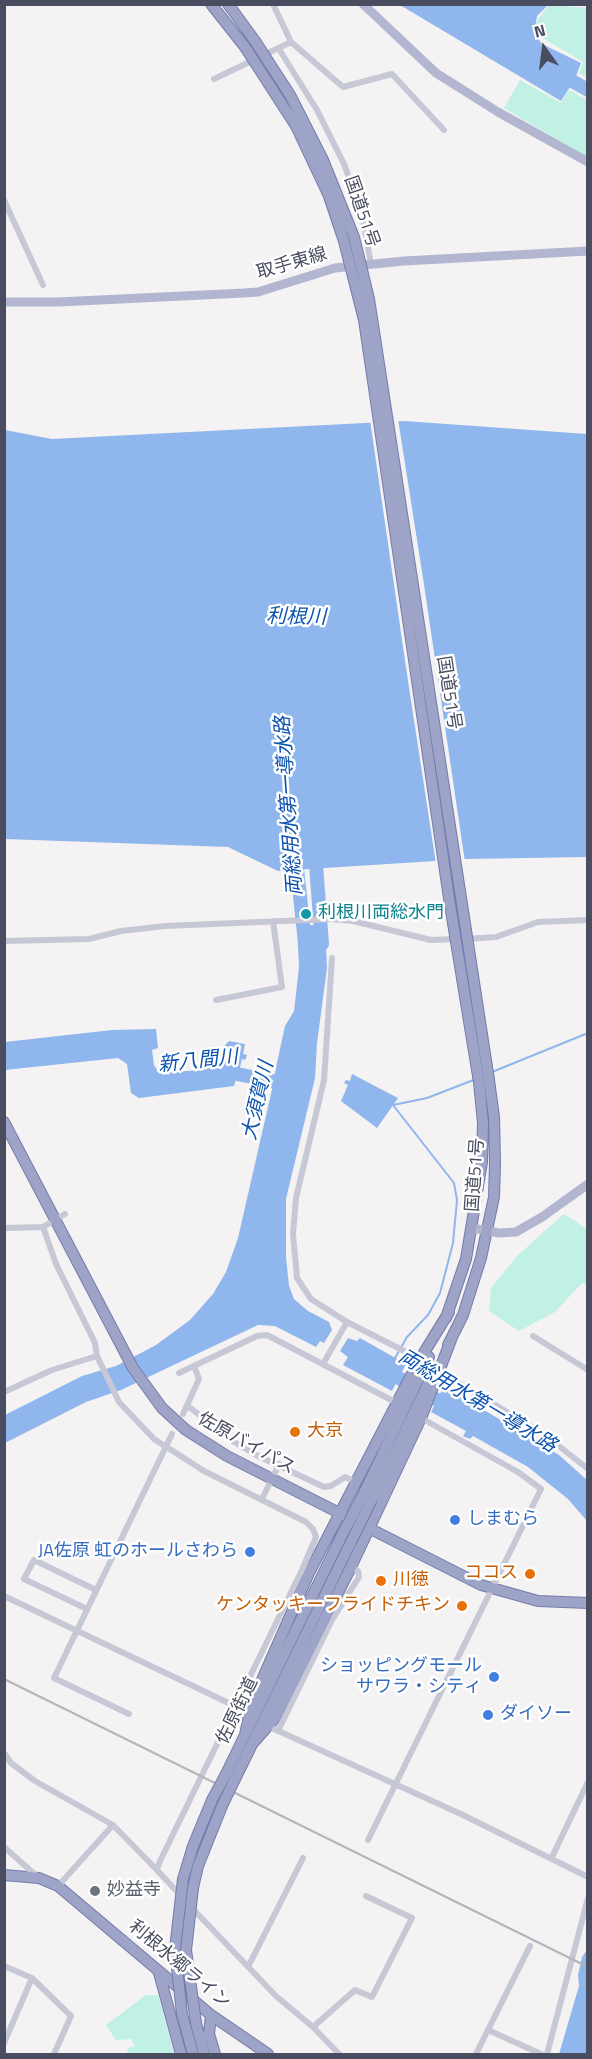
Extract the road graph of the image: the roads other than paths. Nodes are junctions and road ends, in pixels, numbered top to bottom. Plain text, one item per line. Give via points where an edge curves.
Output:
1 (211, 4) edge
2 (228, 4) edge
3 (273, 4) edge
4 (363, 4) edge
5 (291, 42) junction
6 (250, 44) junction
7 (279, 49) junction
8 (214, 79) dead end
9 (444, 130) dead end
10 (588, 162) edge
11 (4, 200) edge
12 (588, 251) edge
13 (371, 264) junction
14 (43, 285) dead end
15 (4, 302) edge
16 (588, 920) edge
17 (273, 921) junction
18 (4, 941) edge
19 (332, 958) dead end
20 (216, 1000) dead end
21 (4, 1122) edge
22 (588, 1184) edge
23 (65, 1214) dead end
24 (54, 1220) junction
25 (43, 1227) junction
26 (4, 1228) edge
27 (472, 1228) junction
28 (487, 1232) junction
29 (348, 1322) junction
30 (533, 1336) dead end
31 (98, 1359) junction
32 (323, 1364) junction
33 (194, 1366) junction
34 (430, 1367) junction
35 (588, 1370) edge
36 (179, 1373) dead end
37 (4, 1392) edge
38 (188, 1406) junction
39 (411, 1406) junction
40 (183, 1414) dead end
41 (172, 1434) dead end
42 (165, 1447) junction
43 (279, 1464) junction
44 (588, 1469) edge
45 (272, 1478) junction
46 (356, 1482) junction
47 (262, 1498) junction
48 (340, 1513) junction
49 (369, 1529) junction
50 (351, 1567) junction
51 (305, 1572) junction
52 (492, 1589) junction
53 (96, 1590) junction
54 (4, 1596) edge
55 (588, 1603) edge
56 (87, 1609) junction
57 (76, 1631) junction
58 (237, 1707) junction
59 (129, 1714) dead end
60 (249, 1739) junction
61 (4, 1754) edge
62 (588, 1782) edge
63 (396, 1784) junction
64 (217, 1803) junction
65 (113, 1825) junction
66 (368, 1840) dead end
67 (4, 1846) edge
68 (303, 1858) dead end
69 (551, 1859) junction
70 (157, 1870) junction
71 (4, 1875) edge
72 (588, 1877) edge
73 (39, 1878) junction
74 (58, 1886) junction
75 (366, 1896) dead end
76 (588, 1898) edge
77 (530, 1946) dead end
78 (4, 1966) edge
79 (248, 1967) junction
80 (159, 1972) junction
81 (32, 1978) junction
82 (211, 2015) junction
83 (313, 2027) junction
84 (488, 2030) junction
85 (4, 2043) edge
86 (54, 2055) edge
87 (181, 2055) edge
88 (193, 2055) edge
89 (204, 2055) edge
90 (215, 2055) edge
91 (268, 2055) edge
92 (339, 2055) edge
93 (476, 2055) edge
94 (541, 2055) edge
95 (547, 2055) edge

1 - 6 highway, 国道51号
2 - 6 highway, 国道51号
3 - 5 street
4 - 10 main road via 436,73
5 - 7 street
5 - 9 street via 343,87 392,74
6 - 27 highway, 国道51号, bridge via 324,184 362,310 479,1082 483,1162
6 - 28 highway, 国道51号, bridge via 290,95 331,178 354,237 373,319 488,1068 495,1163
7 - 8 street
7 - 13 street via 317,110 344,164 362,214
11 - 14 street
12 - 13 main road, 取手東線
13 - 15 main road, 取手東線 via 324,269 258,292
16 - 17 street via 538,922 496,937 431,940 353,921
17 - 18 street via 165,926 89,939
17 - 20 street via 282,987
19 - 29 street via 324,1080 297,1188 293,1234 297,1278 306,1294
21 - 24 highway, 佐原バイパス
22 - 28 main road via 526,1227 505,1233
23 - 24 street
24 - 25 street
24 - 45 highway, 佐原バイパス via 145,1388 194,1436
25 - 26 street
25 - 31 street via 56,1264 95,1343
27 - 28 main road
27 - 34 highway, 国道51号 via 460,1283
28 - 34 highway, 国道51号 via 473,1287 451,1340
29 - 32 street
29 - 34 street
30 - 35 street
31 - 37 street via 52,1370
31 - 42 street via 119,1402
32 - 33 street via 267,1335
32 - 39 street
33 - 36 street
33 - 38 street via 199,1379
34 - 39 highway
34 - 39 highway
34 - 44 street via 545,1435
38 - 40 street
38 - 43 street via 231,1440
39 - 46 highway
39 - 49 highway
39 - 52 street via 541,1490
39 - 60 highway, 佐原街道, bridge
41 - 42 street
42 - 47 street via 204,1471
42 - 53 street
43 - 45 street
43 - 46 street via 324,1486 345,1477
45 - 47 street
45 - 48 highway, 佐原バイパス
46 - 48 highway
47 - 51 street via 313,1529 316,1537
48 - 49 highway, 佐原バイパス
48 - 51 highway
49 - 50 highway
49 - 52 highway, 佐原バイパス
50 - 60 highway via 276,1717
50 - 63 street via 359,1577 332,1620 276,1730
51 - 58 street
51 - 60 highway via 251,1705
52 - 55 highway, 佐原バイパス via 538,1601
52 - 63 street
53 - 56 street
53 - 56 street via 34,1560 24,1579
54 - 57 street
56 - 57 street
57 - 58 street
57 - 59 street via 54,1678
58 - 70 street
60 - 64 highway, 佐原街道, bridge
61 - 65 street via 34,1781
62 - 69 street
63 - 66 street
63 - 69 street
64 - 88 highway, 佐原街道, bridge via 183,1879 175,1949 182,2014
64 - 89 highway, 佐原街道, bridge via 193,1888 186,1950
65 - 70 street
65 - 74 street
67 - 73 street
68 - 79 street
69 - 72 street
70 - 79 street
71 - 73 highway, 利根水郷ライン
73 - 74 highway, 利根水郷ライン
74 - 80 highway, 利根水郷ライン
75 - 83 street via 412,1918 372,1997 356,1990
76 - 95 street
77 - 84 street
78 - 81 street
79 - 83 street
80 - 82 highway, 利根水郷ライン
80 - 87 highway
81 - 85 street
81 - 86 street via 71,2016
82 - 90 highway via 209,2034
82 - 91 highway, 利根水郷ライン
83 - 92 street
84 - 93 street
84 - 94 street

